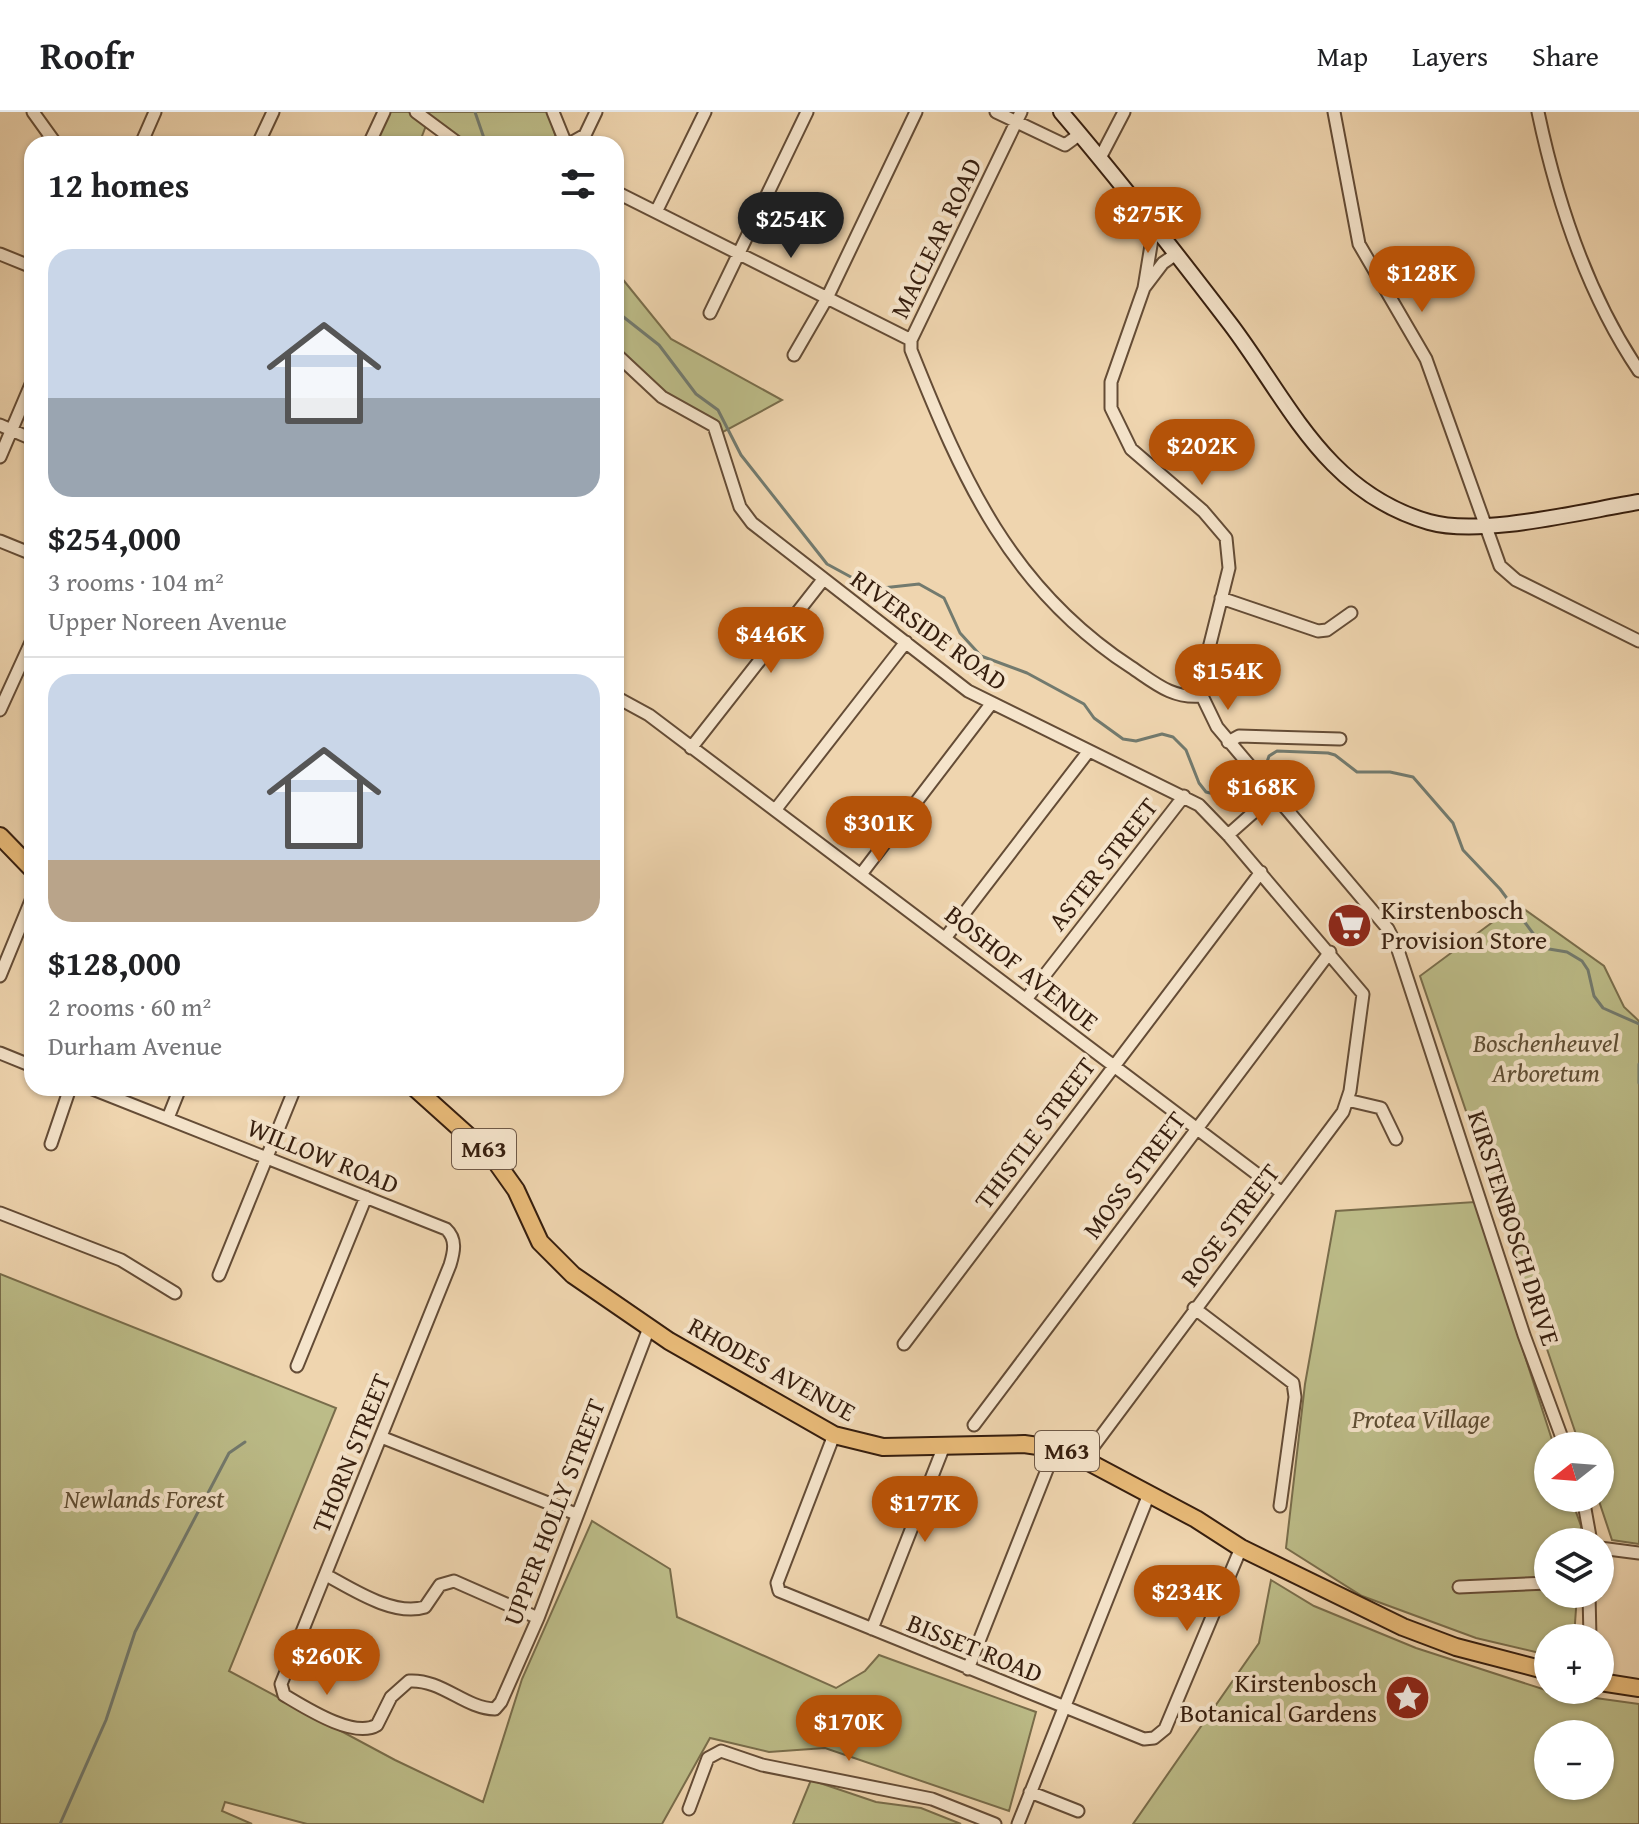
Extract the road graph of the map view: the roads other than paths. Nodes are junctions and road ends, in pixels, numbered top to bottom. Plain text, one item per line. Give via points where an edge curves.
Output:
1 (33, 112) edge
2 (155, 112) edge
3 (273, 112) edge
4 (384, 112) edge
5 (416, 112) edge
6 (553, 112) edge
7 (596, 112) edge
8 (705, 112) edge
9 (807, 112) edge
10 (916, 112) edge
11 (996, 112) edge
12 (1061, 112) edge
13 (1124, 112) edge
14 (1334, 112) edge
15 (1538, 112) edge
16 (1019, 117) edge
17 (1080, 134) junction
18 (50, 136) edge
19 (144, 136) edge
20 (262, 136) edge
21 (373, 136) edge
22 (448, 136) edge
23 (564, 136) edge
24 (583, 136) edge
25 (1100, 158) junction
26 (624, 196) edge
27 (656, 212) junction
28 (1159, 232) junction
29 (739, 253) junction
30 (0, 254) edge
31 (1176, 254) junction
32 (24, 264) edge
33 (1144, 288) junction
34 (827, 298) junction
35 (710, 313) dead end
36 (911, 340) junction
37 (794, 355) dead end
38 (624, 361) edge
39 (1639, 371) edge
40 (24, 396) edge
41 (6, 428) edge
42 (0, 457) edge
43 (1639, 502) edge
44 (1485, 525) junction
45 (0, 541) edge
46 (24, 551) edge
47 (822, 581) junction
48 (1221, 598) junction
49 (1351, 613) dead end
50 (1639, 641) edge
51 (906, 642) junction
52 (24, 658) edge
53 (1202, 696) junction
54 (624, 701) edge
55 (991, 704) junction
56 (0, 710) edge
57 (1340, 739) dead end
58 (1228, 742) junction
59 (691, 748) junction
60 (1088, 752) junction
61 (1271, 792) junction
62 (1184, 796) junction
63 (776, 809) junction
64 (1228, 835) junction
65 (0, 836) edge
66 (24, 861) edge
67 (1261, 872) junction
68 (862, 873) junction
69 (24, 918) edge
70 (946, 937) junction
71 (1330, 952) junction
72 (0, 976) edge
73 (1363, 997) joint
74 (1027, 998) junction
75 (0, 1053) edge
76 (24, 1063) edge
77 (1113, 1067) junction
78 (67, 1096) edge
79 (111, 1096) edge
80 (177, 1096) edge
81 (292, 1096) edge
82 (424, 1096) edge
83 (1347, 1100) junction
84 (168, 1118) junction
85 (1196, 1128) junction
86 (1396, 1139) dead end
87 (51, 1144) dead end
88 (268, 1159) junction
89 (1282, 1193) junction
90 (366, 1197) junction
91 (0, 1213) edge
92 (450, 1231) joint
93 (219, 1275) dead end
94 (175, 1293) dead end
95 (1194, 1308) junction
96 (649, 1328) junction
97 (904, 1344) dead end
98 (297, 1366) dead end
99 (974, 1425) dead end
100 (1560, 1432) edge
101 (834, 1435) junction
102 (381, 1437) junction
103 (944, 1446) junction
104 (1056, 1447) junction
105 (1084, 1459) junction
106 (1149, 1494) junction
107 (1280, 1506) dead end
108 (576, 1514) junction
109 (1241, 1548) junction
110 (1614, 1550) edge
111 (1639, 1553) edge
112 (326, 1575) junction
113 (1534, 1584) edge
114 (1459, 1587) dead end
115 (538, 1618) junction
116 (872, 1629) junction
117 (1534, 1667) edge
118 (968, 1669) junction
119 (1614, 1684) edge
120 (1639, 1688) edge
121 (1064, 1708) junction
122 (495, 1709) joint
123 (1030, 1792) junction
124 (689, 1809) dead end
125 (1078, 1811) dead end
126 (995, 1824) edge
127 (1018, 1824) edge

1 - 18 street
2 - 19 street
3 - 20 street
4 - 21 street
5 - 22 street
6 - 23 street
7 - 24 street
8 - 27 street
9 - 29 street
10 - 34 street
11 - 16 street
12 - 17 street
13 - 25 street
14 - 44 street via 1359,244 1426,359
15 - 39 street via 1585,269 1609,324
16 - 17 street via 1065,145
16 - 36 street, MACLEAR ROAD
17 - 25 street
25 - 28 street
26 - 27 street
27 - 29 street
28 - 31 street
28 - 33 street via 1152,239
29 - 34 street
29 - 35 street
30 - 32 street
31 - 33 street
31 - 44 street via 1234,329 1300,430 1325,457 1376,496 1414,516 1446,525
33 - 48 street via 1111,382 1111,408 1131,449 1226,538 1230,554
34 - 36 street
34 - 37 street
36 - 53 street via 958,464 1005,546 1039,590 1074,627 1166,691 1184,698
38 - 47 street, RIVERSIDE ROAD via 662,397 714,426 744,515
40 - 41 street
41 - 42 street
43 - 44 street
44 - 50 street via 1506,575
45 - 46 street
47 - 51 street, RIVERSIDE ROAD
47 - 59 street
48 - 49 street via 1318,631
48 - 53 street via 1202,666
51 - 55 street, RIVERSIDE ROAD
51 - 63 street
52 - 56 street
53 - 58 street, KIRSTENBOSCH DRIVE
54 - 59 street, BOSHOF AVENUE
55 - 60 street, RIVERSIDE ROAD
55 - 68 street
57 - 58 street via 1239,736
58 - 61 street, KIRSTENBOSCH DRIVE
59 - 63 street, BOSHOF AVENUE
60 - 62 street, RIVERSIDE ROAD
60 - 70 street
61 - 64 street
61 - 100 street, KIRSTENBOSCH DRIVE via 1388,929 1397,947
62 - 64 street, RIVERSIDE ROAD
62 - 74 street, ASTER STREET
63 - 68 street, BOSHOF AVENUE
64 - 67 street, RIVERSIDE ROAD
65 - 66 main road
67 - 71 street, RIVERSIDE ROAD
67 - 77 street, THISTLE STREET
68 - 70 street, BOSHOF AVENUE
69 - 72 street
70 - 74 street, BOSHOF AVENUE
71 - 73 street, RIVERSIDE ROAD
71 - 85 street, MOSS STREET
73 - 83 street, ROSE STREET
74 - 77 street, BOSHOF AVENUE
75 - 76 street
77 - 85 street, BOSHOF AVENUE
77 - 97 street, THISTLE STREET
78 - 87 street
79 - 84 street, WILLOW ROAD
80 - 84 street
81 - 88 street
82 - 96 main road, RHODES AVENUE / M63 via 494,1159 552,1257
83 - 86 street via 1381,1108
83 - 89 street, ROSE STREET
84 - 88 street, WILLOW ROAD
85 - 89 street, BOSHOF AVENUE
85 - 99 street, MOSS STREET
88 - 90 street, WILLOW ROAD
88 - 93 street
89 - 95 street, ROSE STREET
90 - 92 street, WILLOW ROAD
90 - 98 street
91 - 94 street via 121,1260
92 - 102 street, THORN STREET via 454,1252
95 - 105 street, ROSE STREET
95 - 107 street via 1293,1383
96 - 101 main road, RHODES AVENUE / M63
96 - 108 street, UPPER HOLLY STREET
101 - 103 main road, RHODES AVENUE / M63 via 883,1447
101 - 116 street, BISSET ROAD via 777,1583 781,1593
102 - 108 street
102 - 112 street, THORN STREET
103 - 104 main road, RHODES AVENUE / M63
103 - 116 street
104 - 105 main road, RHODES AVENUE / M63
104 - 118 street
105 - 106 main road, RHODES AVENUE / M63
106 - 109 main road, RHODES AVENUE / M63
106 - 121 street
108 - 115 street, UPPER HOLLY STREET
109 - 117 main road, RHODES AVENUE / M63 via 1403,1627
109 - 121 street, BISSET ROAD via 1165,1729 1144,1739
110 - 111 street
112 - 115 street via 366,1596 413,1609 425,1607 440,1585 454,1581
112 - 122 street, THORN STREET via 281,1690 289,1698 360,1729 377,1725 391,1697 409,1681 442,1686 475,1705
113 - 114 street
115 - 122 street, UPPER HOLLY STREET via 507,1694
116 - 118 street, BISSET ROAD
118 - 121 street, BISSET ROAD
119 - 120 main road
121 - 123 street
123 - 125 street
123 - 127 street
124 - 126 street via 708,1758 721,1751 762,1765 924,1797

